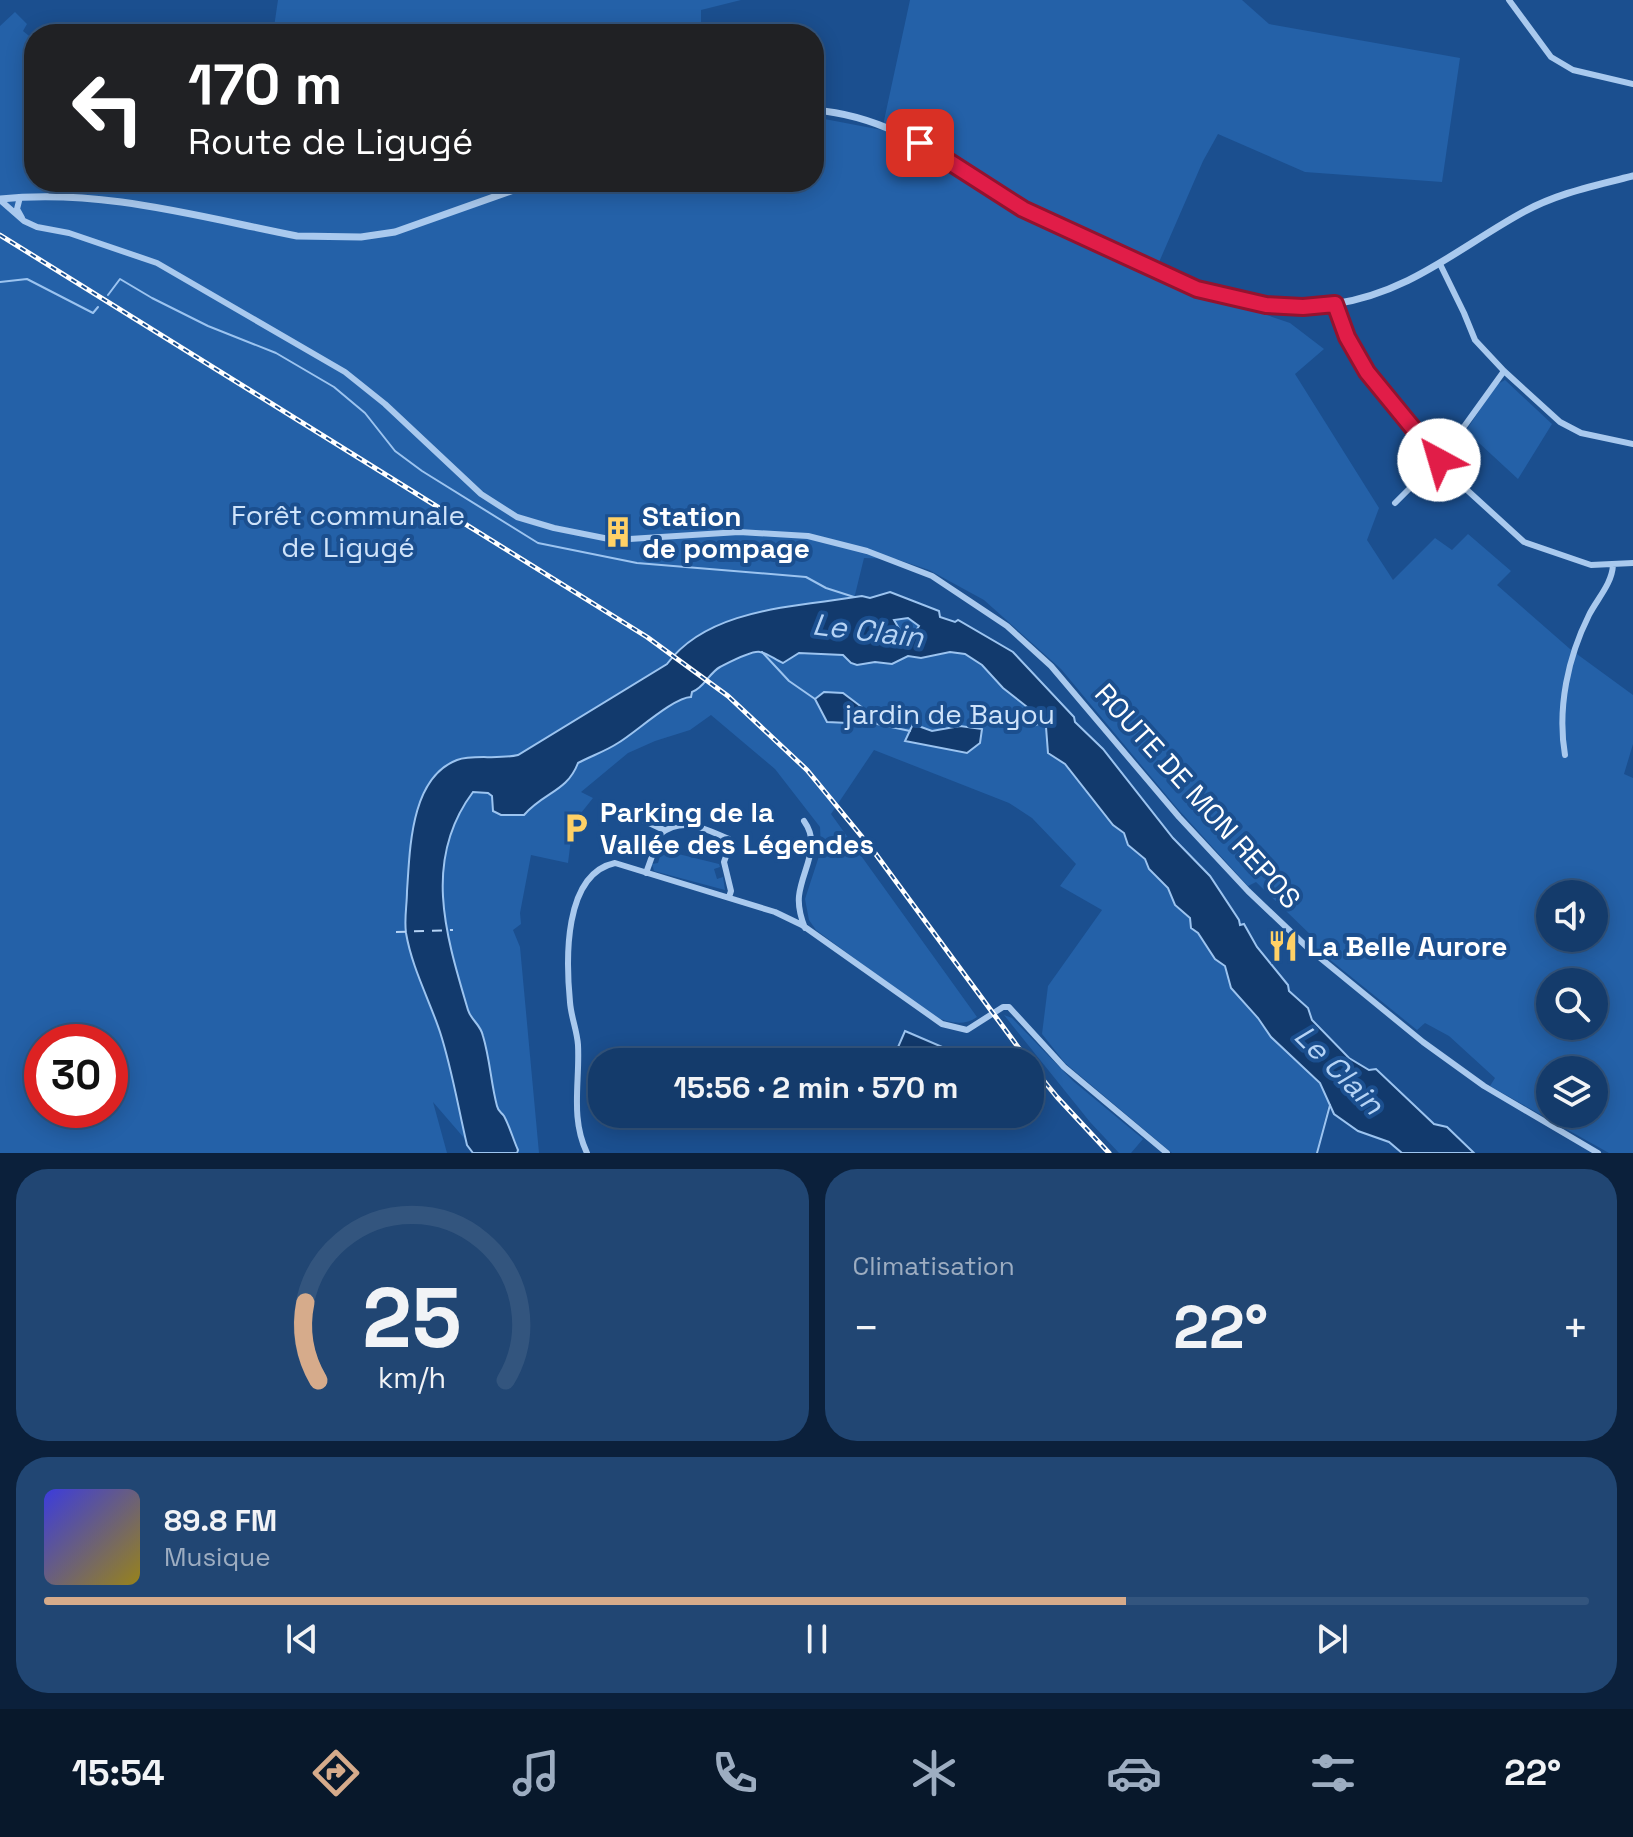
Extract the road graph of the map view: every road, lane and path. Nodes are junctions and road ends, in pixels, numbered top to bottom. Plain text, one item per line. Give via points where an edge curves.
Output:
1 (1509, 0) edge
2 (1633, 84) edge
3 (824, 112) edge
4 (1633, 176) edge
5 (508, 192) edge
6 (20, 197) junction
7 (0, 200) edge
8 (24, 221) junction
9 (1440, 264) junction
10 (1335, 304) junction
11 (1504, 371) junction
12 (1633, 444) edge
13 (1439, 460) junction
14 (1395, 503) dead end
15 (1633, 563) edge
16 (1613, 565) junction
17 (1565, 755) dead end
18 (613, 806) dead end
19 (804, 821) dead end
20 (664, 830) junction
21 (646, 873) junction
22 (729, 897) junction
23 (805, 928) junction
24 (587, 1153) edge
25 (1167, 1153) edge
26 (1598, 1153) edge

1 - 2 street via 1551,57 1573,70
3 - 10 street via 873,121 901,133 1023,209 1197,289 1266,305
4 - 9 street via 1546,201
5 - 6 street via 395,232 326,238 95,198
6 - 7 street
6 - 8 street via 17,209
7 - 8 street
8 - 26 street, ROUTE DE MON REPOS via 157,263 345,372 481,494 517,517 614,540 739,532 808,536 932,576 1007,626 1069,684 1179,817 1291,933 1484,1086
9 - 10 street via 1388,291
9 - 11 street via 1475,340
10 - 13 street via 1367,372
11 - 12 street via 1560,422 1581,433
11 - 13 street
13 - 14 street
13 - 16 street via 1524,542 1578,562
15 - 16 street
16 - 17 street via 1613,575 1572,658 1562,714
18 - 20 street
19 - 23 street via 812,844 799,896
20 - 21 street
20 - 22 street via 692,824 729,839 724,862
21 - 22 street
21 - 24 street via 623,864 603,866 580,891 574,909 568,969 578,1043 576,1122
22 - 23 street
23 - 25 street via 942,1024 967,1030 1009,1007 1064,1067

